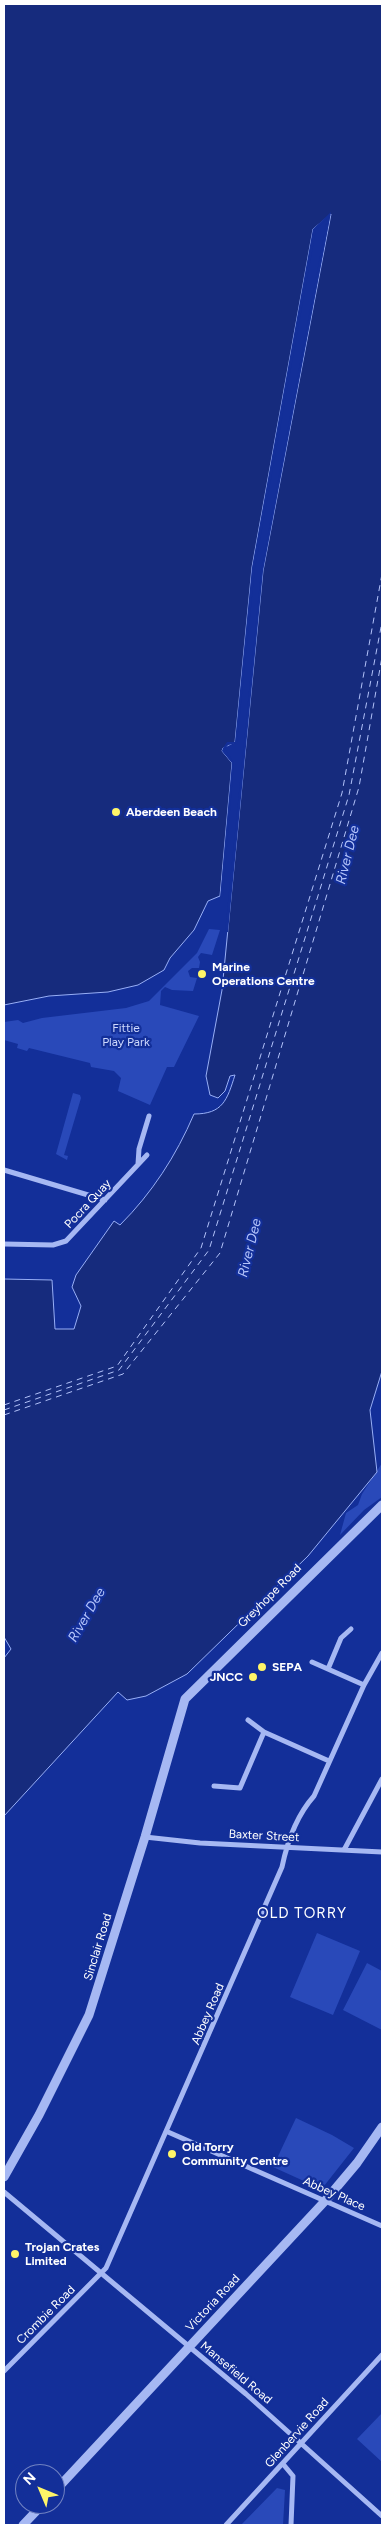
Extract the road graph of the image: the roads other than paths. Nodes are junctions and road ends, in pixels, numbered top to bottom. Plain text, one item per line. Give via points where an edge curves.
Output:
1 (149, 1116) dead end
2 (147, 1155) dead end
3 (138, 1164) junction
4 (4, 1170) edge
5 (106, 1200) junction
6 (4, 1244) edge
7 (382, 1505) edge
8 (351, 1628) dead end
9 (382, 1653) edge
10 (312, 1662) dead end
11 (328, 1669) junction
12 (364, 1685) junction
13 (180, 1709) joint
14 (248, 1720) dead end
15 (264, 1732) junction
16 (329, 1761) junction
17 (382, 1779) edge
18 (214, 1786) dead end
19 (145, 1837) junction
20 (286, 1847) junction
21 (344, 1850) junction
22 (382, 1852) edge
23 (382, 2127) edge
24 (168, 2132) junction
25 (4, 2177) edge
26 (4, 2192) edge
27 (325, 2201) junction
28 (382, 2226) edge
29 (102, 2274) junction
30 (189, 2347) junction
31 (382, 2355) edge
32 (4, 2371) edge
33 (302, 2443) junction
34 (283, 2464) junction
35 (65, 2480) edge
36 (33, 2514) edge
37 (382, 2516) edge
38 (23, 2525) edge
39 (226, 2525) edge
40 (291, 2525) edge

1 - 3 street
2 - 3 street, Pocra Quay
3 - 5 street, Pocra Quay
4 - 5 street
5 - 6 street, Pocra Quay via 64,1242 53,1245
7 - 13 street, Greyhope Road via 192,1691
8 - 11 street via 340,1638
9 - 12 street, Abbey Road
10 - 11 street
11 - 12 street
12 - 16 street, Abbey Road
13 - 19 street, Sinclair Road
14 - 15 street
15 - 16 street
15 - 18 street via 240,1788
16 - 20 street, Abbey Road
17 - 21 street
19 - 20 street, Baxter Street
19 - 25 street, Sinclair Road via 89,2015
20 - 21 street, Baxter Street
20 - 24 street, Abbey Road via 282,1867
21 - 22 street, Baxter Street
23 - 27 street, Victoria Road
24 - 27 street, Abbey Place
24 - 29 street, Abbey Road
26 - 29 street, Mansefield Road
27 - 28 street, Abbey Place
27 - 30 street, Victoria Road
29 - 30 street, Mansefield Road
29 - 32 street, Crombie Road
30 - 33 street, Mansefield Road
30 - 35 street, Victoria Road
31 - 33 street, Glenbervie Road
33 - 34 street, Glenbervie Road
33 - 37 street, Mansefield Road
34 - 39 street, Glenbervie Road
34 - 40 street via 294,2482
36 - 38 street

